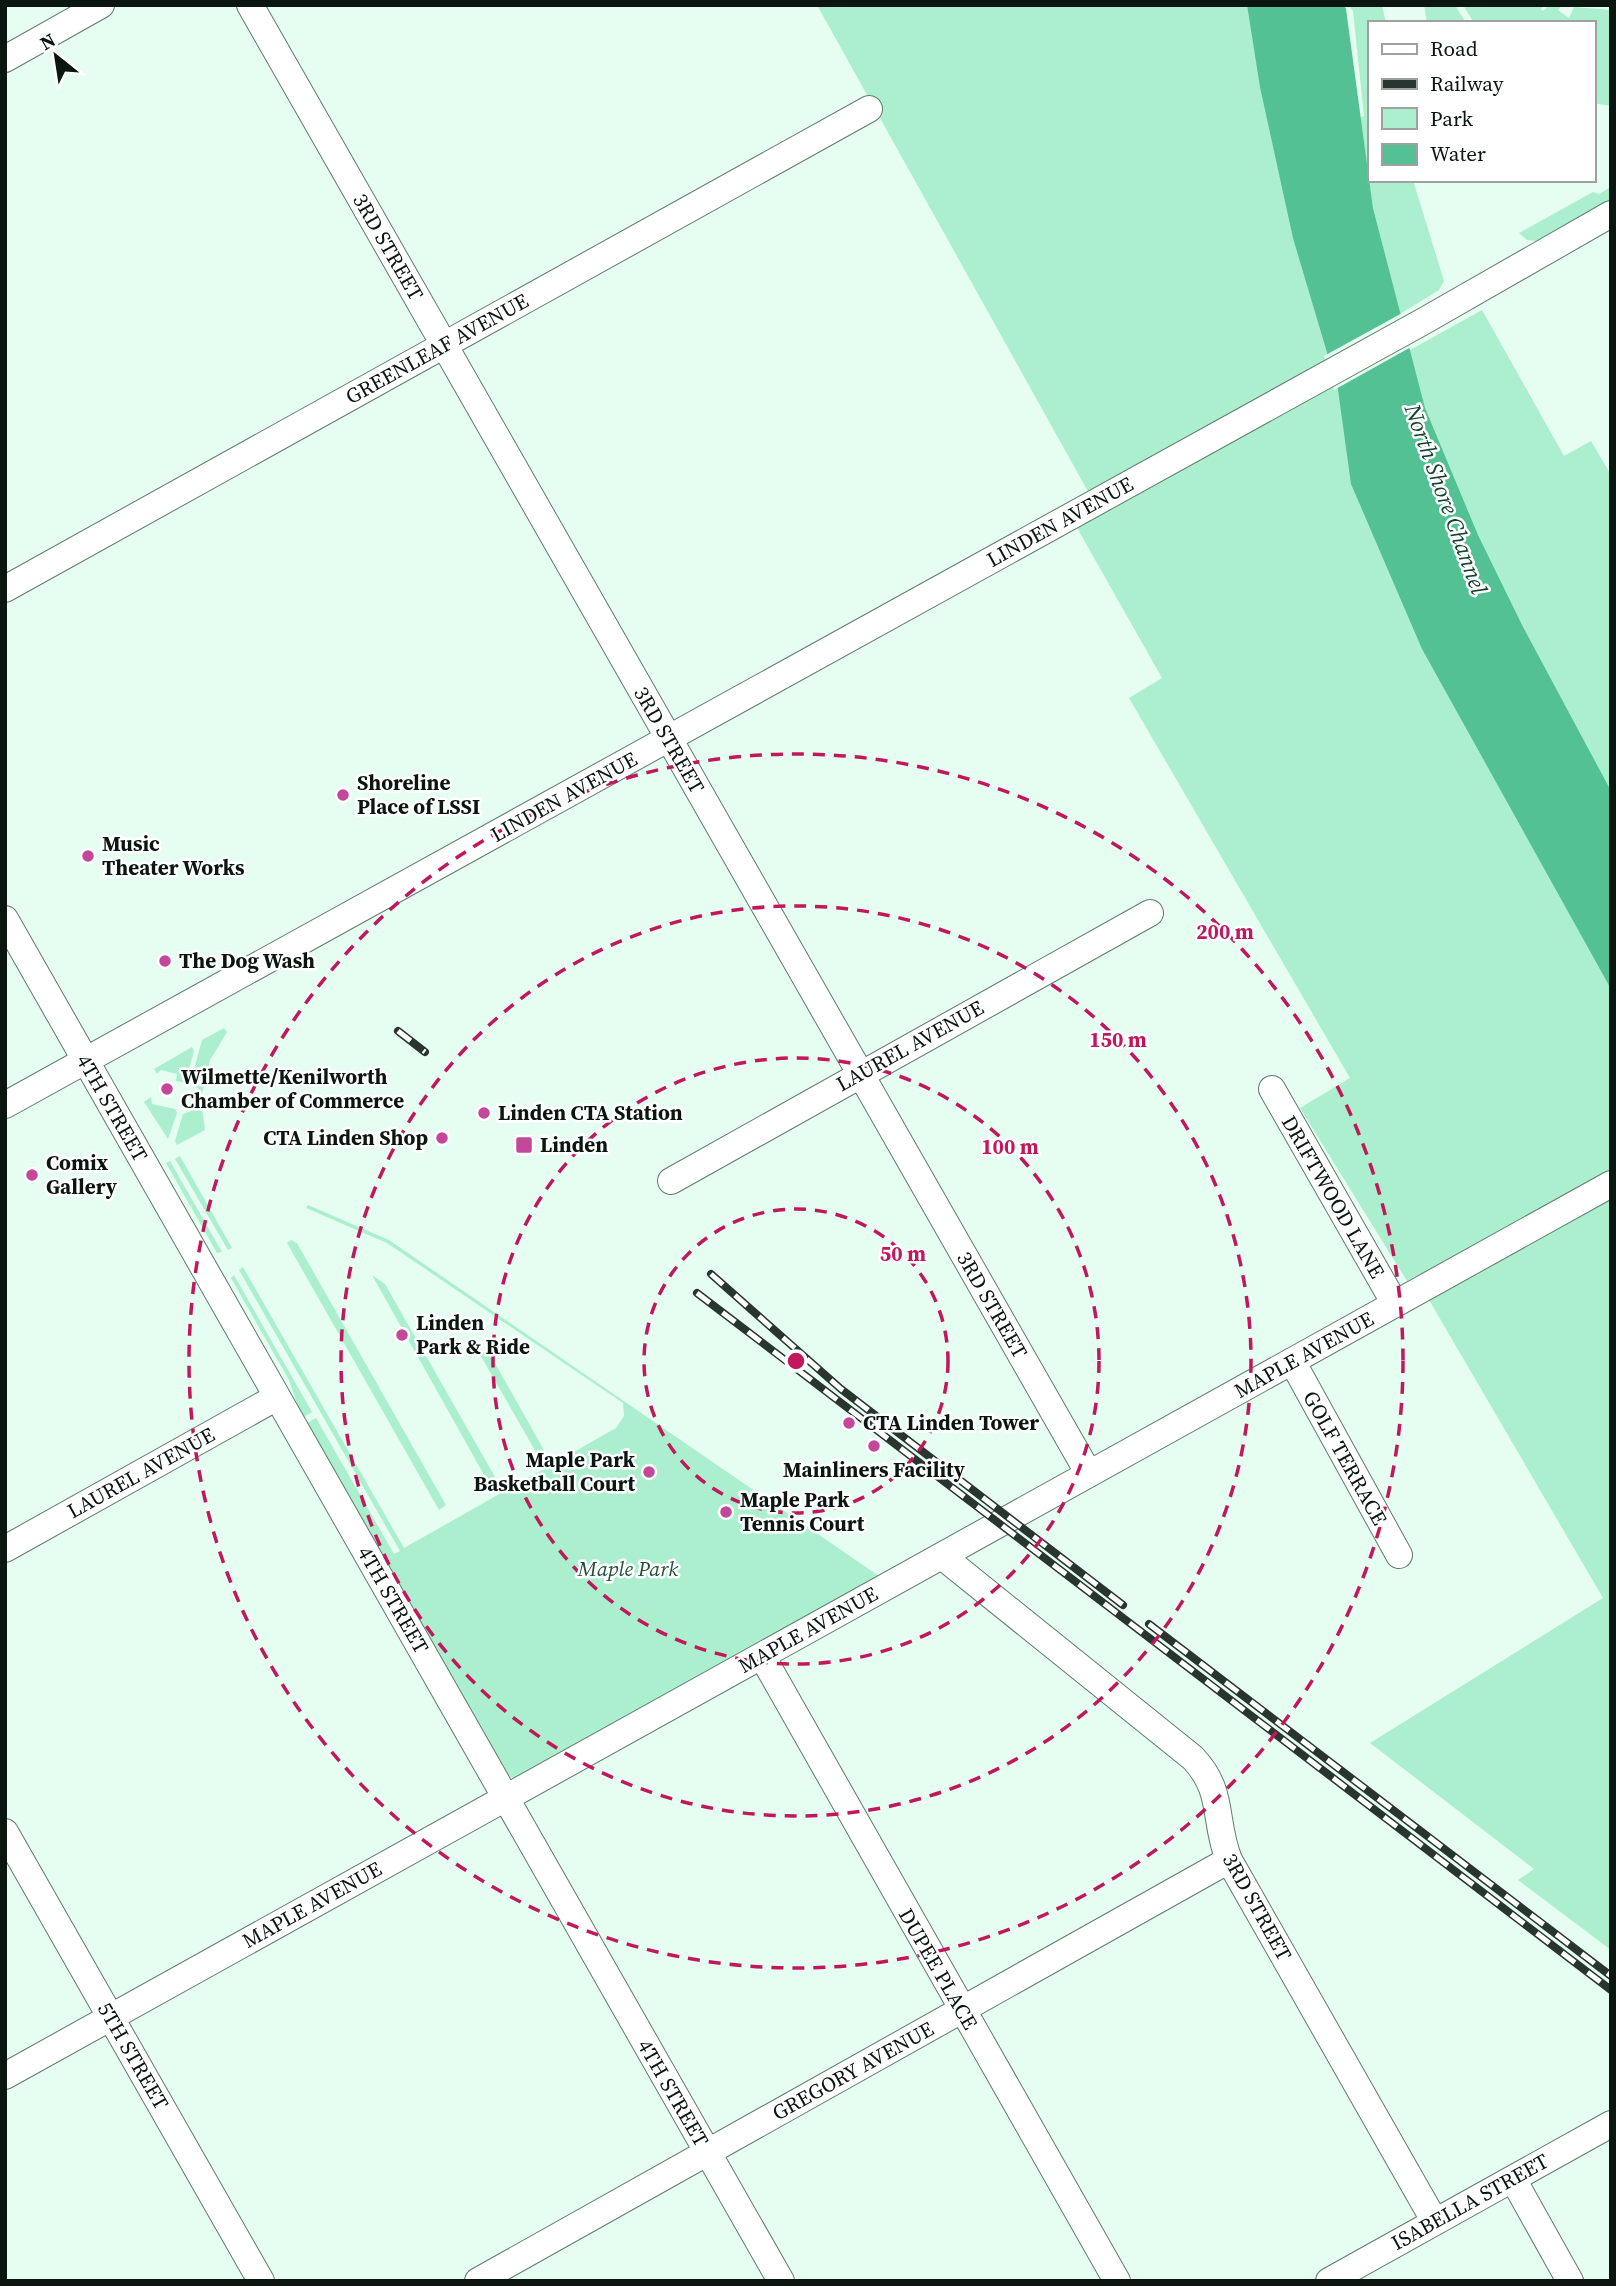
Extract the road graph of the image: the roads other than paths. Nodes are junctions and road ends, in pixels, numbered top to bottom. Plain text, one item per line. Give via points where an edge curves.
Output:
1 (101, 5) edge
2 (250, 5) edge
3 (5, 59) edge
4 (869, 109) dead end
5 (1611, 214) edge
6 (444, 345) junction
7 (5, 589) edge
8 (668, 740) junction
9 (1150, 913) dead end
10 (5, 919) edge
11 (85, 1061) junction
12 (859, 1074) junction
13 (1272, 1089) dead end
14 (5, 1105) edge
15 (671, 1181) dead end
16 (1611, 1184) edge
17 (1395, 1304) junction
18 (1292, 1361) junction
19 (277, 1397) junction
20 (1088, 1474) junction
21 (5, 1549) edge
22 (1399, 1555) dead end
23 (942, 1556) junction
24 (762, 1656) junction
25 (505, 1798) junction
26 (5, 1832) edge
27 (1229, 1860) junction
28 (962, 2010) junction
29 (111, 2017) junction
30 (5, 2076) edge
31 (1611, 2124) edge
32 (708, 2152) junction
33 (1513, 2179) junction
34 (1435, 2222) junction
35 (261, 2281) edge
36 (478, 2281) edge
37 (781, 2281) edge
38 (1117, 2281) edge
39 (1329, 2281) edge
40 (1570, 2281) edge

1 - 3 street
2 - 6 street, 3RD STREET
4 - 6 street, GREENLEAF AVENUE
5 - 8 street, LINDEN AVENUE
6 - 7 street, GREENLEAF AVENUE
6 - 8 street, 3RD STREET
8 - 11 street, LINDEN AVENUE
8 - 12 street, 3RD STREET
9 - 12 street, LAUREL AVENUE
10 - 11 street, 4TH STREET
11 - 14 street, LINDEN AVENUE
11 - 19 street, 4TH STREET
12 - 15 street, LAUREL AVENUE
12 - 20 street, 3RD STREET
13 - 17 street, DRIFTWOOD LANE
16 - 17 street, MAPLE AVENUE
17 - 18 street, MAPLE AVENUE
18 - 20 street, MAPLE AVENUE
18 - 22 street, GOLF TERRACE
19 - 21 street, LAUREL AVENUE
19 - 25 street, 4TH STREET
20 - 23 street, MAPLE AVENUE
23 - 24 street, MAPLE AVENUE
23 - 27 street, 3RD STREET via 1200,1765 1216,1795 1220,1838
24 - 25 street, MAPLE AVENUE
24 - 28 street, DUPEE PLACE
25 - 29 street, MAPLE AVENUE
25 - 32 street, 4TH STREET
26 - 29 street, 5TH STREET
27 - 28 street, GREGORY AVENUE
27 - 34 street, 3RD STREET
28 - 32 street, GREGORY AVENUE
28 - 38 street, DUPEE PLACE
29 - 30 street, MAPLE AVENUE
29 - 35 street, 5TH STREET
31 - 33 street, ISABELLA STREET
32 - 36 street, GREGORY AVENUE
32 - 37 street, 4TH STREET
33 - 34 street, ISABELLA STREET
33 - 40 street
34 - 39 street, ISABELLA STREET

